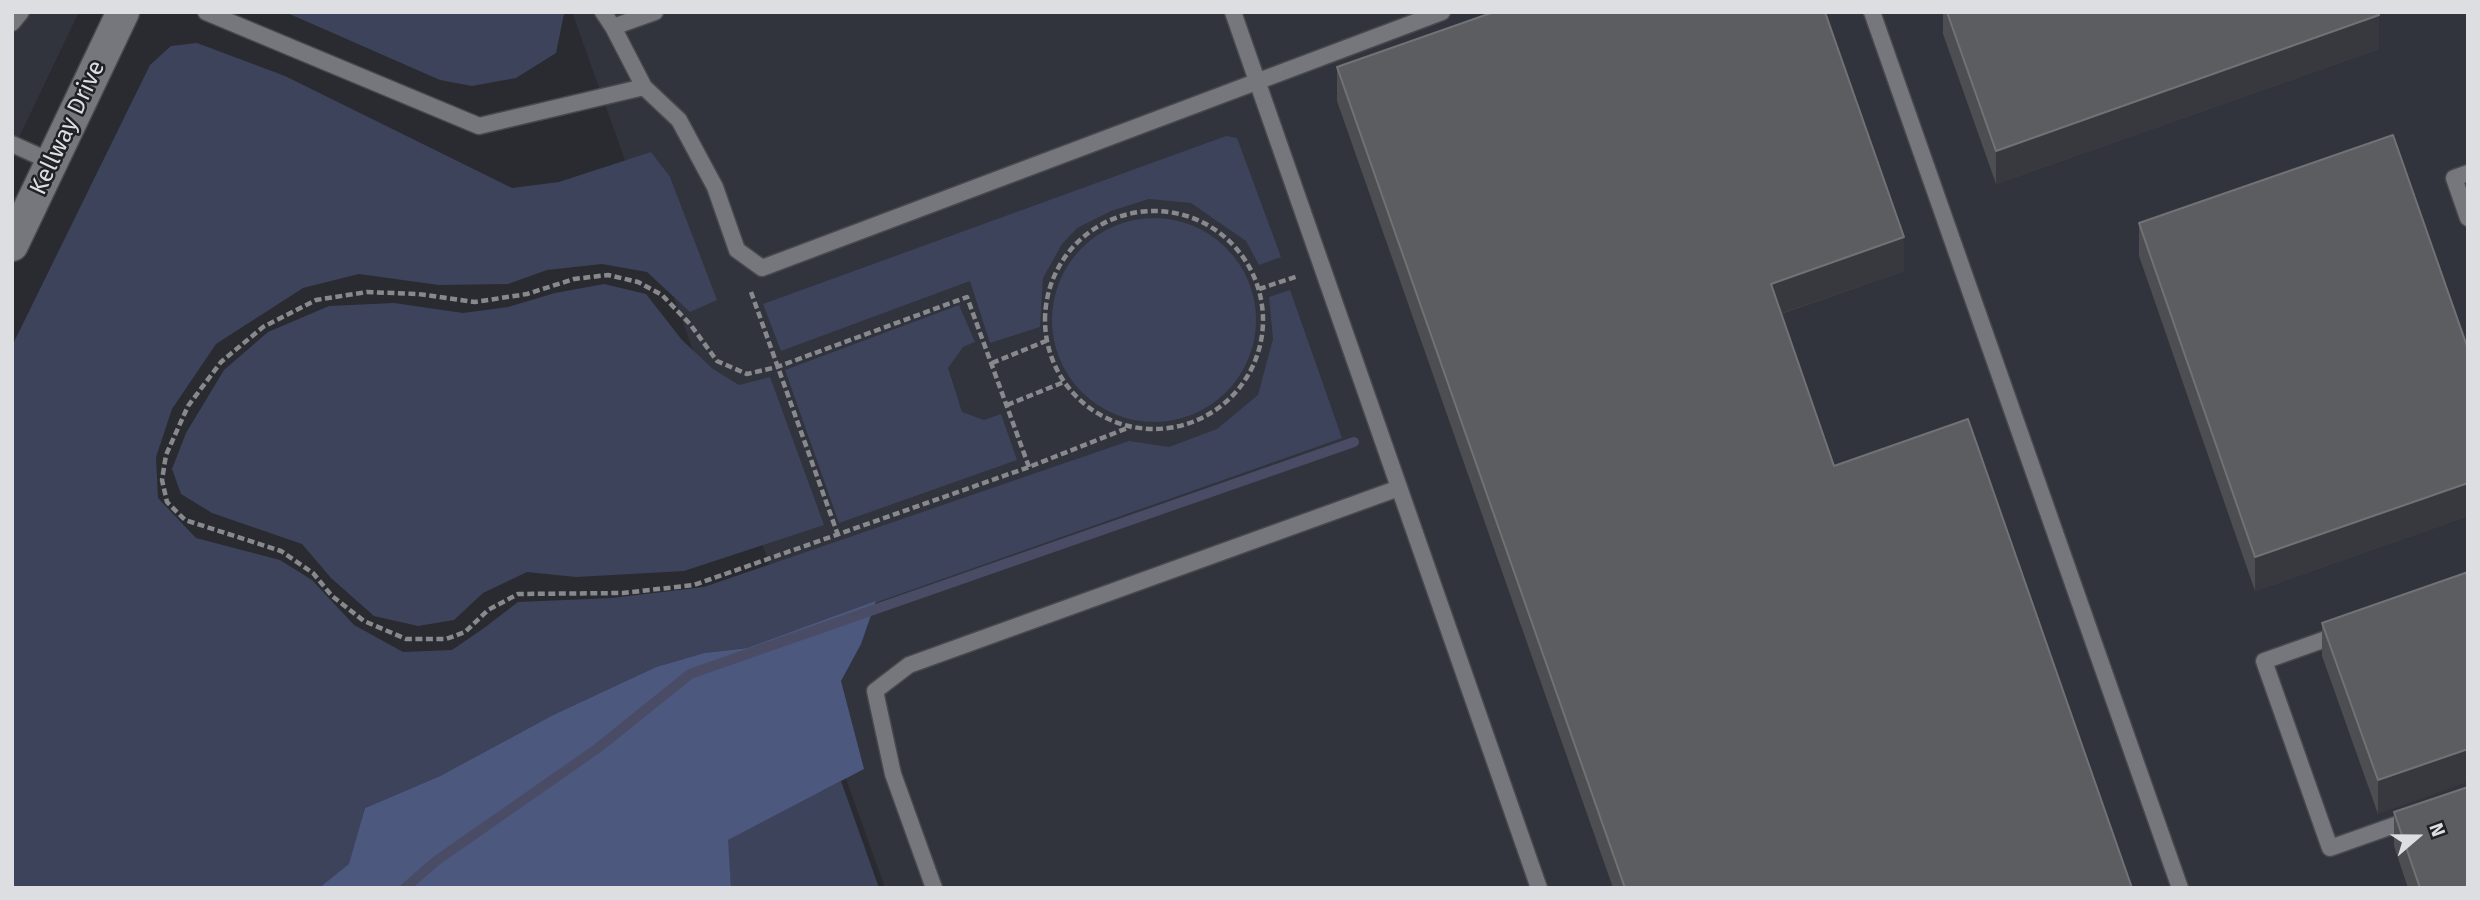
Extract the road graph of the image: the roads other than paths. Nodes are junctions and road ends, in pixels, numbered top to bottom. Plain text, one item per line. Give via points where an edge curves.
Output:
1 (21, 12) edge
2 (123, 12) edge
3 (206, 12) edge
4 (603, 12) edge
5 (655, 12) edge
6 (1233, 12) edge
7 (1442, 12) edge
8 (1872, 12) edge
9 (12, 23) edge
10 (613, 27) junction
11 (1258, 82) junction
12 (644, 87) junction
13 (12, 144) edge
14 (52, 162) junction
15 (2468, 173) edge
16 (2468, 218) edge
17 (12, 245) edge
18 (1399, 488) junction
19 (2353, 629) edge
20 (2430, 812) edge
21 (934, 888) edge
22 (1539, 888) edge
23 (2180, 888) edge

1 - 9 lane
2 - 14 street, Kellway Drive
3 - 12 lane via 479,125
4 - 10 lane
5 - 10 lane
6 - 11 lane
7 - 11 lane
8 - 23 lane
10 - 12 lane
11 - 12 lane via 762,268 737,250 715,187 680,120
11 - 18 lane
13 - 14 lane
14 - 17 street, Kellway Drive
15 - 16 lane via 2454,178
18 - 21 lane via 909,665 875,691 893,774
18 - 22 lane
19 - 20 lane via 2264,661 2330,848

